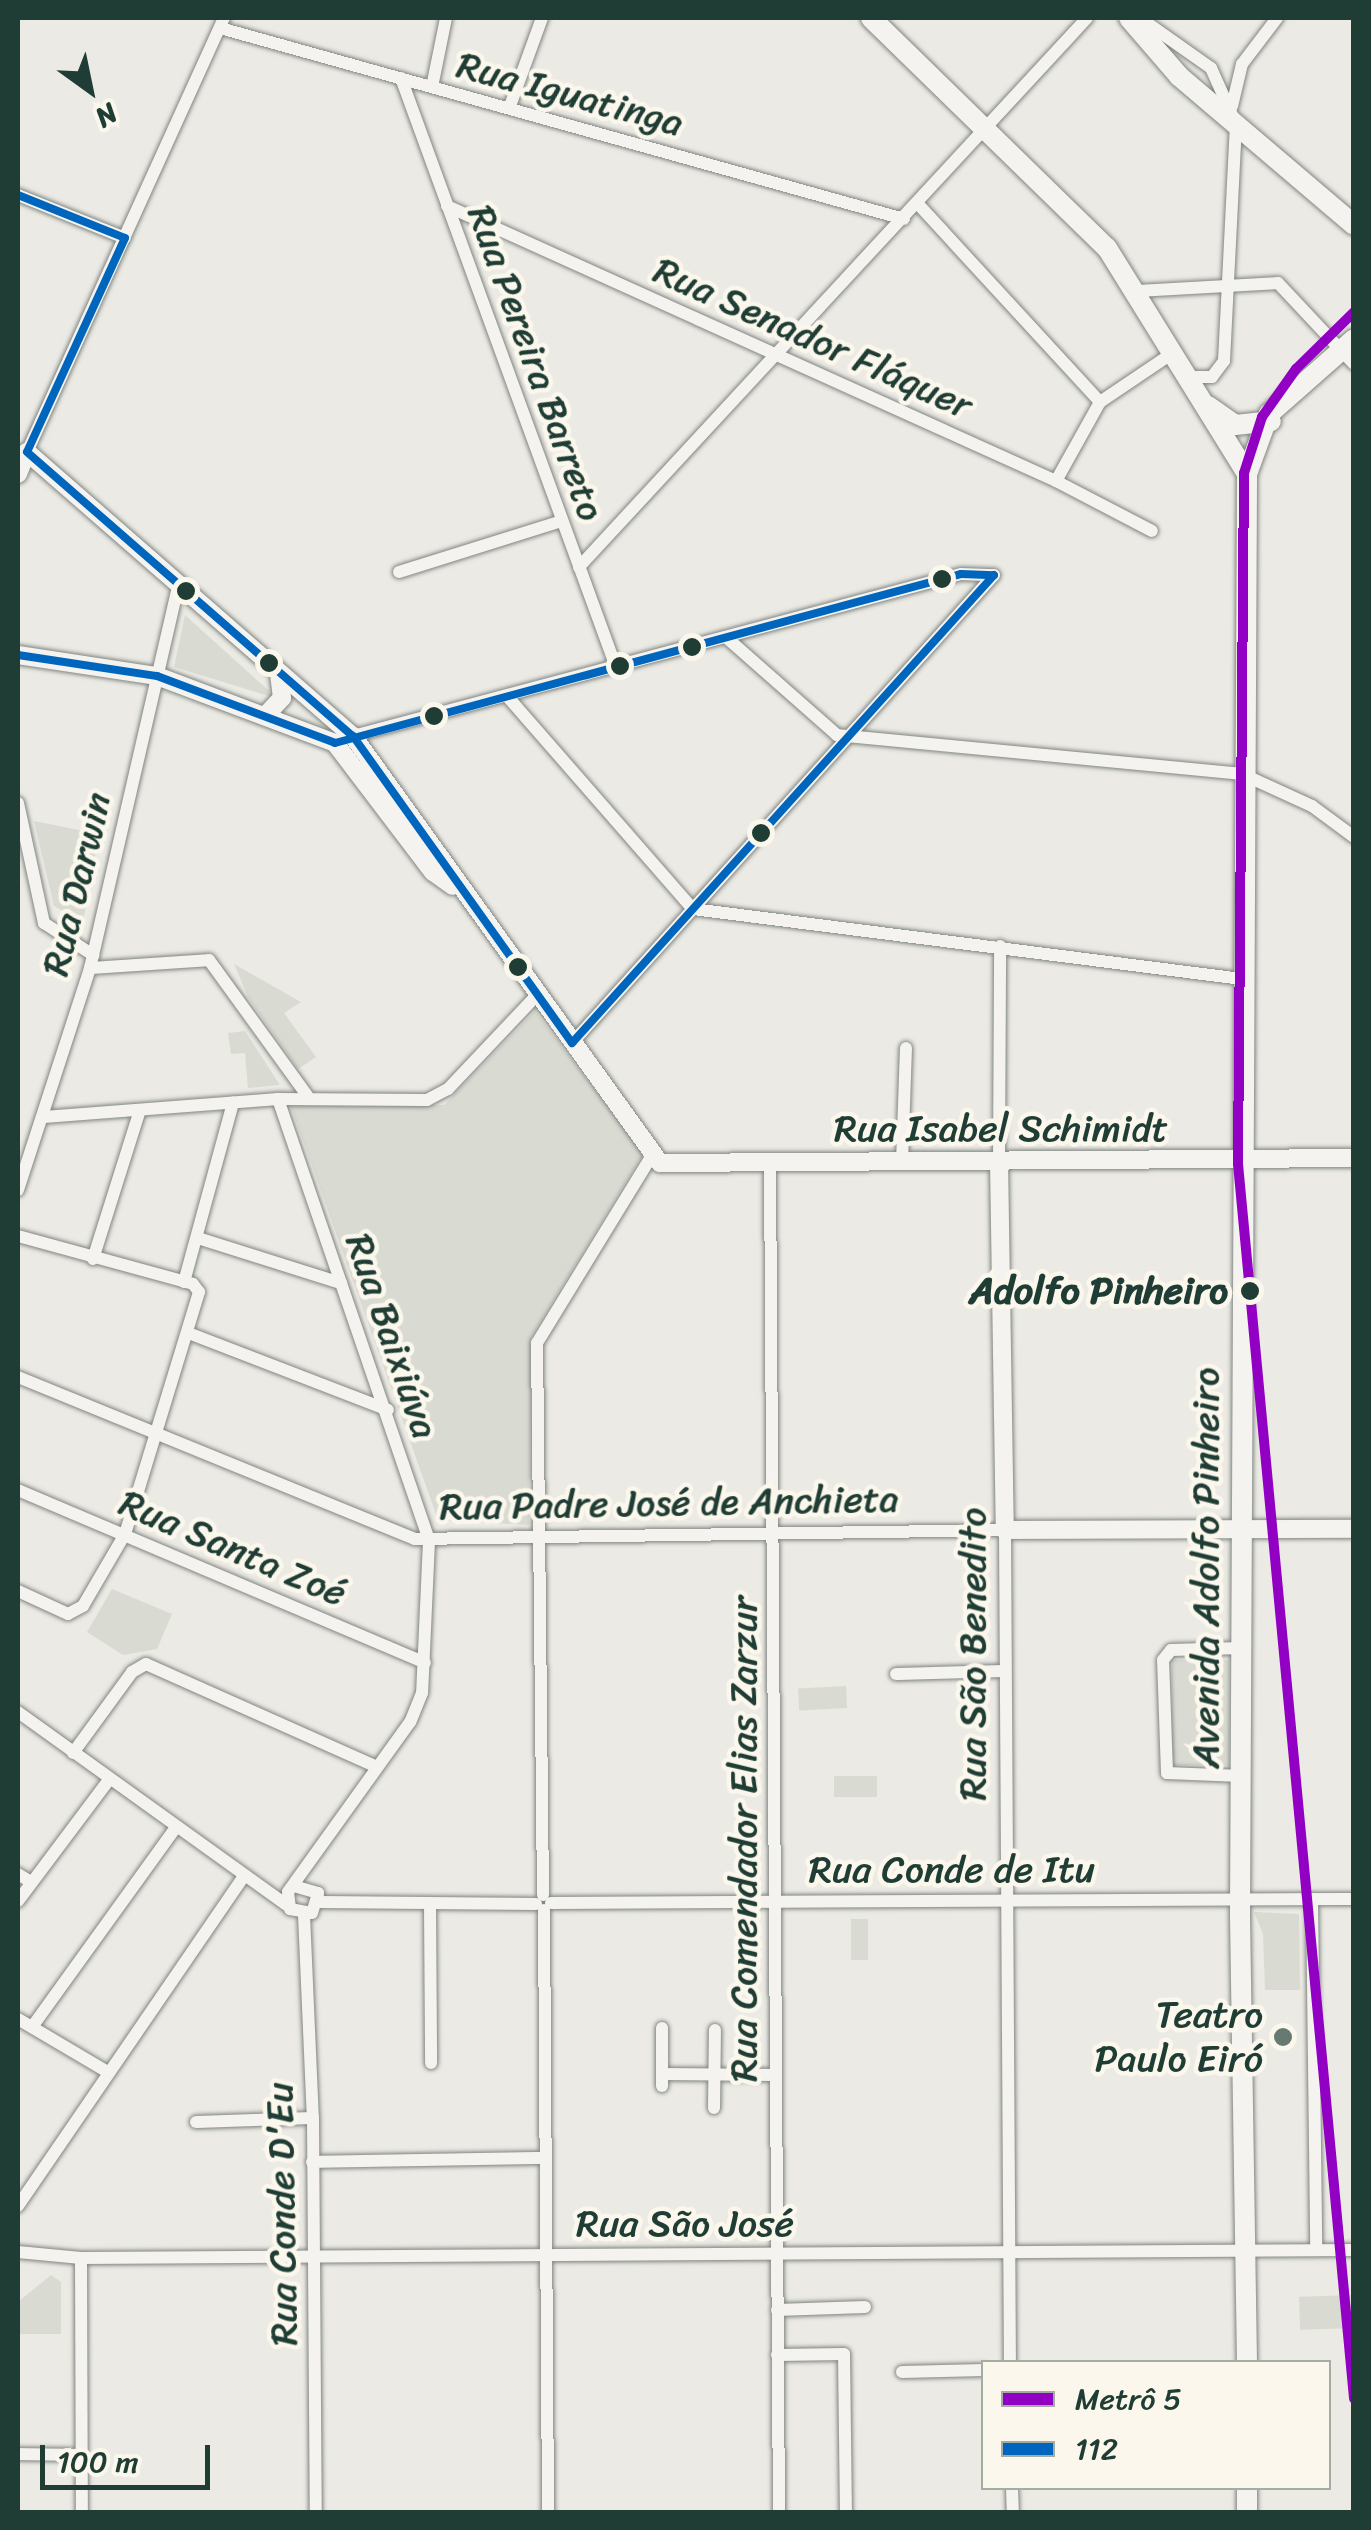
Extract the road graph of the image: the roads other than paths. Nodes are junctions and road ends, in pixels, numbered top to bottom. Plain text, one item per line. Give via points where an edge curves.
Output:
1 (446, 18) edge
2 (542, 18) edge
3 (871, 18) edge
4 (1087, 18) edge
5 (1129, 18) edge
6 (1140, 18) edge
7 (1277, 18) edge
8 (222, 23) edge
9 (401, 78) junction
10 (432, 88) junction
11 (510, 106) junction
12 (1234, 116) junction
13 (987, 129) junction
14 (18, 194) edge
15 (918, 204) junction
16 (447, 206) junction
17 (904, 220) junction
18 (1354, 226) edge
19 (125, 238) junction
20 (1228, 282) junction
21 (1138, 291) junction
22 (1174, 352) junction
23 (778, 353) junction
24 (1350, 353) edge
25 (1188, 377) junction
26 (1100, 402) junction
27 (1202, 402) junction
28 (1264, 424) junction
29 (27, 452) junction
30 (18, 474) edge
31 (1247, 474) junction
32 (1056, 481) junction
33 (562, 521) junction
34 (1152, 531) dead end
35 (579, 567) junction
36 (399, 572) dead end
37 (178, 587) junction
38 (728, 639) junction
39 (18, 656) edge
40 (616, 667) junction
41 (279, 674) junction
42 (156, 676) junction
43 (507, 696) junction
44 (267, 714) junction
45 (852, 736) junction
46 (344, 740) junction
47 (1242, 774) junction
48 (18, 802) edge
49 (1354, 836) edge
50 (693, 909) junction
51 (1000, 946) junction
52 (92, 962) junction
53 (1242, 979) junction
54 (536, 996) junction
55 (572, 1043) junction
56 (906, 1048) dead end
57 (309, 1098) junction
58 (278, 1099) junction
59 (233, 1103) junction
60 (140, 1110) junction
61 (44, 1117) junction
62 (652, 1156) junction
63 (1354, 1158) edge
64 (1000, 1161) junction
65 (1241, 1161) junction
66 (902, 1162) junction
67 (770, 1164) junction
68 (18, 1190) edge
69 (18, 1236) edge
70 (198, 1238) junction
71 (92, 1259) junction
72 (184, 1282) junction
73 (342, 1283) junction
74 (191, 1334) junction
75 (18, 1377) edge
76 (388, 1410) junction
77 (159, 1432) junction
78 (18, 1490) edge
79 (1005, 1530) junction
80 (1242, 1530) junction
81 (1354, 1530) edge
82 (124, 1534) junction
83 (770, 1534) junction
84 (536, 1538) junction
85 (429, 1541) junction
86 (18, 1591) edge
87 (1242, 1648) junction
88 (424, 1663) junction
89 (1004, 1671) junction
90 (896, 1674) dead end
91 (18, 1712) edge
92 (73, 1753) junction
93 (377, 1767) junction
94 (1241, 1776) junction
95 (109, 1780) junction
96 (175, 1829) junction
97 (312, 1864) junction
98 (18, 1874) edge
99 (242, 1879) junction
100 (31, 1882) junction
101 (292, 1887) junction
102 (266, 1890) junction
103 (316, 1895) junction
104 (1354, 1898) edge
105 (1240, 1899) junction
106 (1312, 1899) junction
107 (775, 1900) junction
108 (1006, 1900) junction
109 (18, 1901) edge
110 (544, 1903) junction
111 (287, 1905) junction
112 (430, 1905) junction
113 (304, 1915) junction
114 (18, 2019) edge
115 (32, 2027) junction
116 (662, 2028) dead end
117 (715, 2030) dead end
118 (431, 2063) dead end
119 (106, 2071) junction
120 (714, 2075) junction
121 (776, 2075) junction
122 (714, 2108) dead end
123 (313, 2118) junction
124 (196, 2122) dead end
125 (544, 2158) junction
126 (312, 2162) junction
127 (18, 2206) edge
128 (1246, 2250) junction
129 (1316, 2250) junction
130 (1354, 2250) edge
131 (18, 2252) edge
132 (1009, 2252) junction
133 (776, 2254) junction
134 (544, 2255) junction
135 (314, 2256) junction
136 (81, 2258) junction
137 (864, 2307) dead end
138 (777, 2310) junction
139 (778, 2356) junction
140 (1010, 2360) edge
141 (1247, 2360) edge
142 (981, 2370) edge
143 (902, 2372) dead end
144 (18, 2454) edge
145 (80, 2455) junction
146 (82, 2512) edge
147 (316, 2512) edge
148 (548, 2512) edge
149 (779, 2512) edge
150 (846, 2512) edge

1 - 10 street
2 - 11 street
3 - 13 main road
4 - 13 street
5 - 12 main road via 1179,76
6 - 12 street via 1212,68
7 - 12 street via 1242,64
8 - 9 street, Rua Iguatinga
8 - 19 street
9 - 10 street, Rua Iguatinga
9 - 16 street, Rua Pereira Barreto
10 - 11 street, Rua Iguatinga
11 - 17 street, Rua Iguatinga
12 - 18 main road
12 - 20 street
13 - 15 street
13 - 21 main road via 1107,248
14 - 19 street
15 - 17 street
15 - 26 street
16 - 23 street, Rua Senador Fláquer
16 - 33 street, Rua Pereira Barreto
17 - 23 street
19 - 29 street
20 - 21 street
20 - 24 street via 1278,283
20 - 25 street via 1221,370
21 - 22 main road
22 - 25 main road
22 - 26 street
23 - 32 street, Rua Senador Fláquer
23 - 35 street
24 - 28 main road
25 - 27 main road
26 - 32 street
27 - 28 main road via 1228,422
27 - 31 main road
28 - 31 main road, Avenida Adolfo Pinheiro
29 - 30 street
29 - 37 street
31 - 47 main road, Avenida Adolfo Pinheiro
32 - 34 street, Rua Senador Fláquer
33 - 35 street, Rua Pereira Barreto
33 - 36 street
35 - 40 street, Rua Pereira Barreto
37 - 41 street
37 - 42 street, Rua Darwin
38 - 40 street
38 - 45 street via 828,729
38 - 45 street via 961,574 994,575
39 - 42 street
40 - 43 street
41 - 44 street via 282,698
41 - 46 street
42 - 44 street
42 - 52 street, Rua Darwin
43 - 46 street
43 - 50 street
44 - 46 street
45 - 47 street
45 - 50 street
46 - 54 street
47 - 49 street via 1312,806
47 - 53 main road, Avenida Adolfo Pinheiro
48 - 52 street via 44,923
50 - 51 street
50 - 55 street
51 - 53 street
51 - 64 street, Rua São Benedito
52 - 57 street via 209,960
52 - 61 street, Rua Darwin
53 - 65 main road, Avenida Adolfo Pinheiro
54 - 55 street
54 - 57 street via 438,1096
55 - 62 street
56 - 66 street
57 - 58 street
58 - 59 street
58 - 73 street, Rua Baixiúva
59 - 60 street
59 - 70 street
60 - 61 street
60 - 71 street
61 - 68 street, Rua Darwin
62 - 67 street, Rua Isabel Schimidt via 670,1166
62 - 84 street via 537,1343
63 - 65 street, Rua Isabel Schimidt
64 - 65 street, Rua Isabel Schimidt
64 - 66 street, Rua Isabel Schimidt
64 - 79 street, Rua São Benedito
65 - 80 main road, Avenida Adolfo Pinheiro
66 - 67 street, Rua Isabel Schimidt
67 - 83 street, Rua Comendador Elias Zarzur
69 - 71 street
70 - 72 street
70 - 73 street
71 - 72 street
72 - 74 street via 199,1292
73 - 76 street, Rua Baixiúva
74 - 76 street
74 - 77 street
75 - 77 street, Rua Padre José de Anchieta
76 - 85 street, Rua Baixiúva
77 - 82 street
77 - 85 street, Rua Padre José de Anchieta via 399,1535
78 - 82 street, Rua Santa Zoé
79 - 80 street, Rua Padre José de Anchieta
79 - 83 street, Rua Padre José de Anchieta
79 - 89 street, Rua São Benedito
80 - 81 street, Rua Padre José de Anchieta
80 - 87 main road, Avenida Adolfo Pinheiro
82 - 86 street via 83,1606 68,1614
82 - 88 street, Rua Santa Zoé
83 - 84 street, Rua Padre José de Anchieta
83 - 107 street, Rua Comendador Elias Zarzur
84 - 85 street, Rua Padre José de Anchieta
84 - 110 street
85 - 88 street, Rua Baixiúva
87 - 94 main road, Avenida Adolfo Pinheiro
87 - 94 street via 1171,1650 1163,1660 1167,1773
88 - 93 street, Rua Baixiúva via 410,1722
89 - 90 street
89 - 108 street, Rua São Benedito
91 - 92 street
92 - 93 street via 132,1672 146,1664
92 - 95 street
93 - 97 street, Rua Baixiúva
94 - 105 main road, Avenida Adolfo Pinheiro
95 - 96 street
95 - 100 street
96 - 99 street
96 - 115 street
97 - 101 street
97 - 103 street
98 - 100 street
99 - 102 street
99 - 119 street
100 - 109 street
101 - 102 street
101 - 103 street, Rua Conde de Itu
101 - 111 street
102 - 111 street
103 - 112 street, Rua Conde de Itu
103 - 113 street
104 - 106 street, Rua Conde de Itu
105 - 106 street, Rua Conde de Itu
105 - 108 street, Rua Conde de Itu
105 - 128 main road, Avenida Adolfo Pinheiro
106 - 129 street
107 - 108 street, Rua Conde de Itu
107 - 110 street, Rua Conde de Itu
107 - 121 street, Rua Comendador Elias Zarzur
108 - 132 street, Rua São Benedito
110 - 112 street, Rua Conde de Itu
110 - 125 street
111 - 113 street
112 - 118 street
113 - 123 street, Rua Conde D'Eu
114 - 115 street
115 - 119 street
116 - 120 street via 662,2080
117 - 120 street
119 - 127 street
120 - 121 street
120 - 122 street
121 - 133 street, Rua Comendador Elias Zarzur
123 - 124 street
123 - 126 street, Rua Conde D'Eu
125 - 126 street
125 - 134 street
126 - 135 street, Rua Conde D'Eu
128 - 129 street, Rua São José
128 - 132 street, Rua São José
128 - 141 main road, Avenida Adolfo Pinheiro
129 - 130 street, Rua São José
131 - 136 street, Rua São José
132 - 133 street, Rua São José
132 - 140 street, Rua São Benedito
133 - 134 street, Rua São José
133 - 138 street, Rua Comendador Elias Zarzur
134 - 135 street, Rua São José
134 - 148 street
135 - 136 street, Rua São José
135 - 147 street, Rua Conde D'Eu
136 - 145 street
137 - 138 street
138 - 139 street, Rua Comendador Elias Zarzur
139 - 149 street, Rua Comendador Elias Zarzur
139 - 150 street via 844,2354
142 - 143 street
144 - 145 street
145 - 146 street

